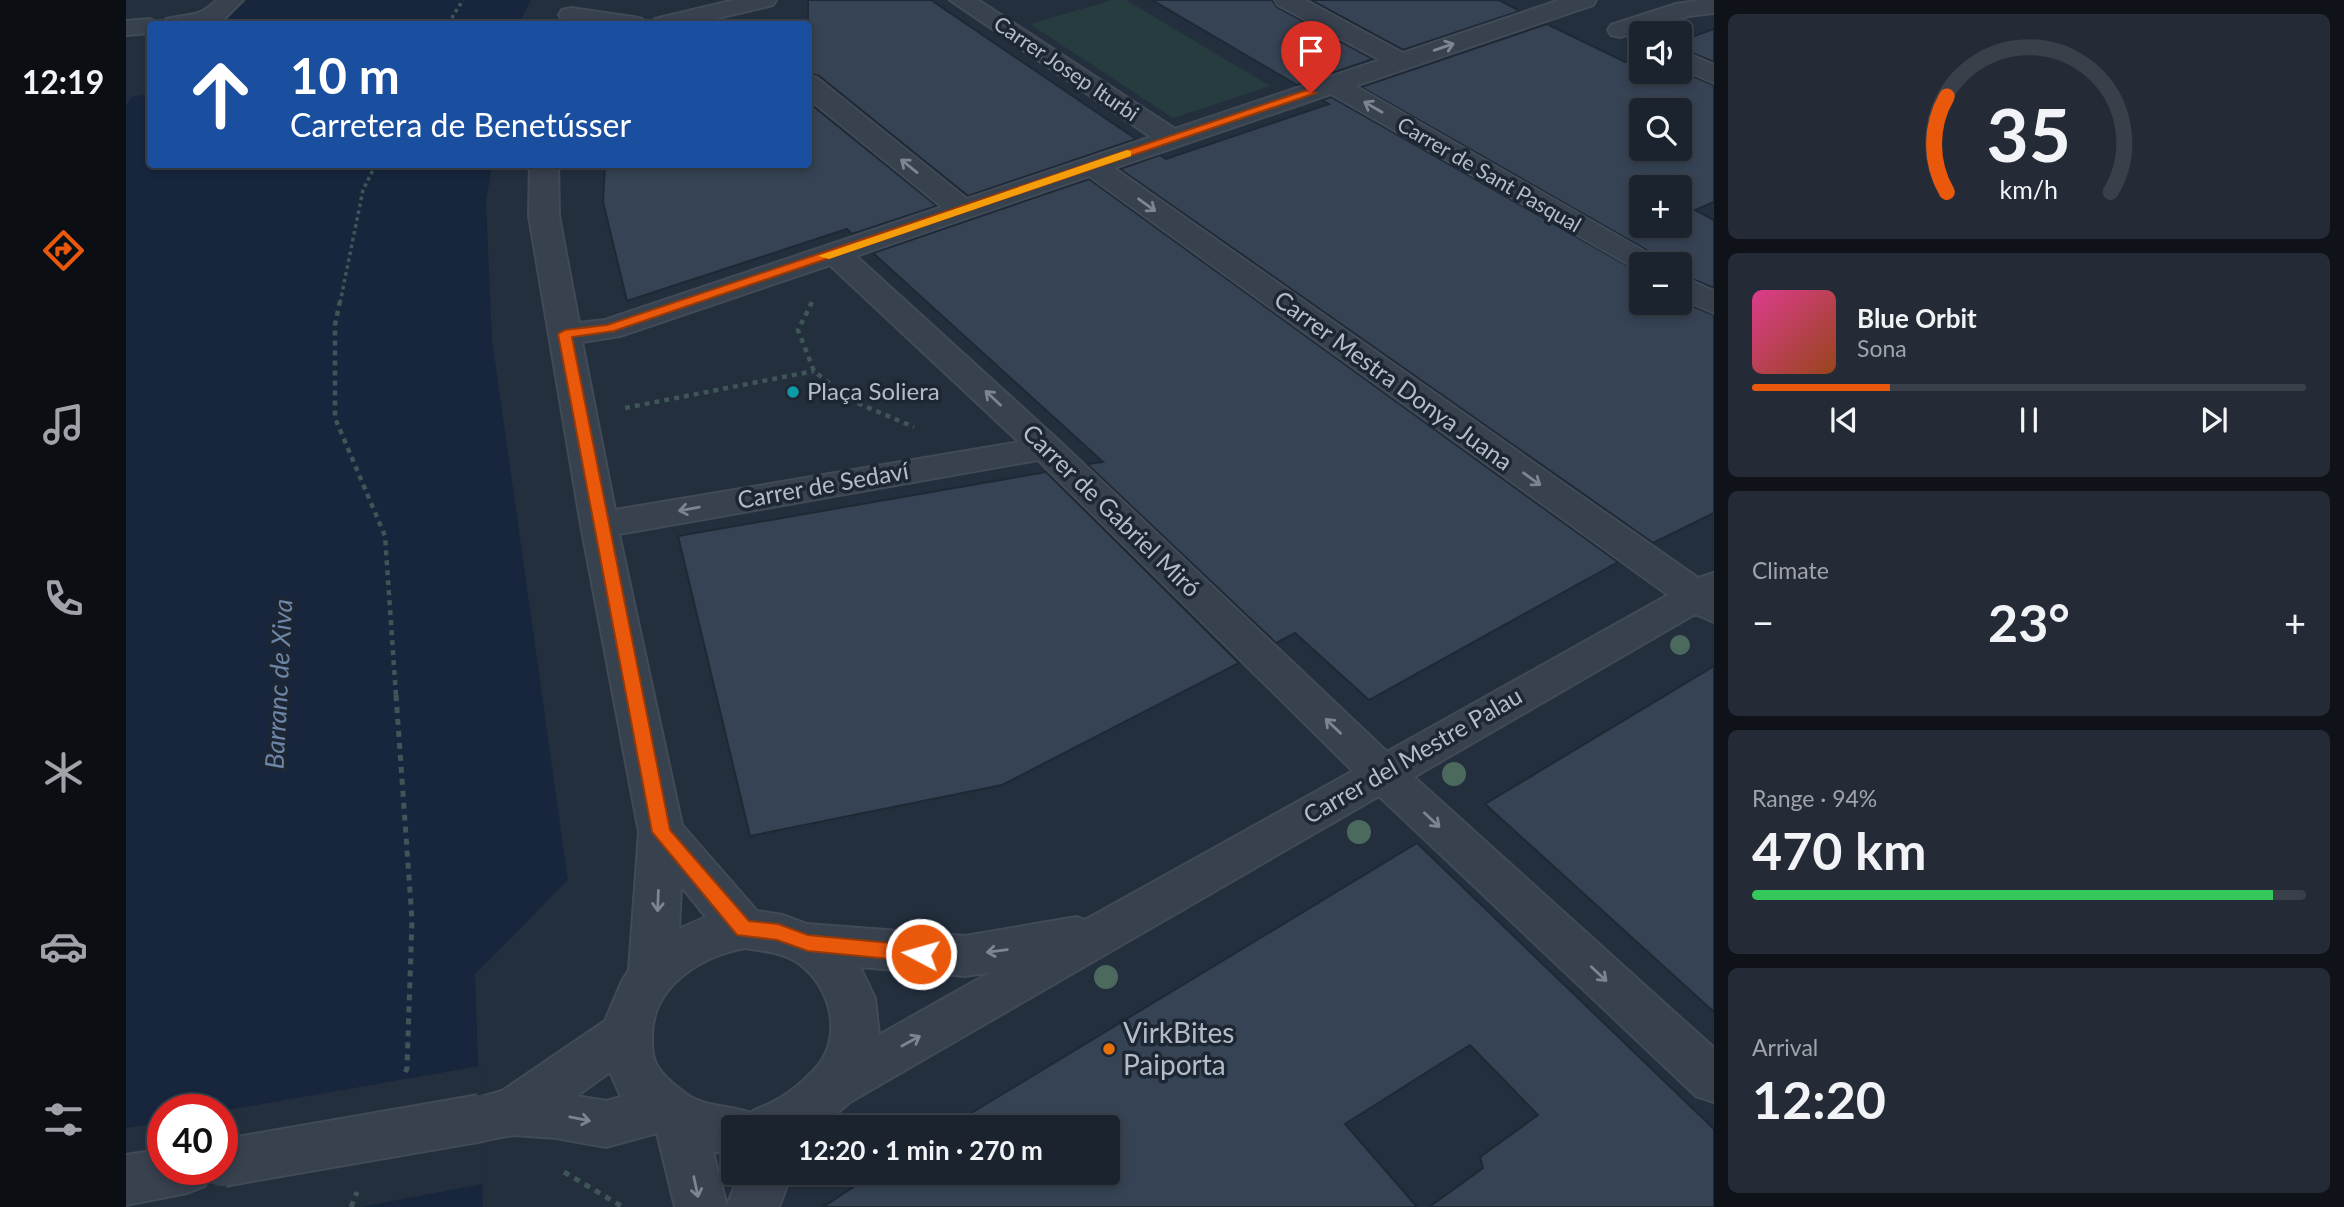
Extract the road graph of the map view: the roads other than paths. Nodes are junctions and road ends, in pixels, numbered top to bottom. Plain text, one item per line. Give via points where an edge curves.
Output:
1 (231, 0) edge
2 (764, 0) edge
3 (962, 0) edge
4 (1287, 0) edge
5 (1570, 2) edge
6 (1714, 6) edge
7 (571, 13) edge
8 (727, 18) edge
9 (209, 21) edge
10 (616, 21) edge
11 (696, 21) edge
12 (1660, 21) edge
13 (147, 26) edge
14 (126, 28) edge
15 (1629, 34) edge
16 (1402, 62) junction
17 (1692, 64) edge
18 (1714, 75) edge
19 (1334, 85) junction
20 (812, 87) edge
21 (1171, 138) junction
22 (1092, 165) junction
23 (544, 168) edge
24 (962, 209) junction
25 (1629, 255) edge
26 (845, 262) junction
27 (1692, 292) edge
28 (1714, 304) edge
29 (565, 334) junction
30 (1046, 448) junction
31 (599, 525) junction
32 (1708, 597) edge
33 (1382, 773) junction
34 (661, 832) junction
35 (1111, 927) junction
36 (744, 929) junction
37 (808, 943) junction
38 (653, 971) junction
39 (626, 1034) junction
40 (1714, 1080) edge
41 (831, 1087) junction
42 (672, 1114) junction
43 (497, 1115) junction
44 (797, 1115) edge
45 (721, 1130) edge
46 (238, 1160) edge
47 (147, 1176) edge
48 (126, 1180) edge
49 (761, 1185) edge
50 (701, 1207) edge
51 (753, 1207) edge

1 - 9 street
2 - 8 street
3 - 21 street, Carrer Josep Iturbi
4 - 16 street
5 - 15 street
16 -> 5 street
6 - 12 street via 1685,9
7 - 10 street
8 - 11 street
13 - 14 street
16 - 19 street
17 - 18 street
19 - 21 street
25 -> 19 street, Carrer de Sant Pasqual
24 -> 20 street
21 - 22 street
22 - 24 street
22 -> 32 street, Carrer Mestra Donya Juana
23 - 29 street via 544,216
24 - 26 street
26 - 29 street via 609,328
30 -> 26 street, Carrer de Gabriel Miró
27 - 28 street
29 - 31 street
30 -> 31 street, Carrer de Sedaví
33 -> 30 street, Carrer de Gabriel Miró
31 - 34 street
32 - 33 street, Carrer del Mestre Palau
33 - 35 street, Carrer del Mestre Palau
33 -> 40 street, Carrer de Gabriel Miró
34 - 36 street
34 -> 38 street
35 -> 37 street, Carrer del Mestre Palau via 1037,946 965,956
41 -> 35 street, Carrer del Mestre Palau
36 - 37 street via 778,932
36 - 38 street via 679,949
37 - 41 street via 850,988 857,1017 853,1048 841,1077
38 - 39 street via 634,1001
39 - 42 street via 632,1068 649,1098
39 - 43 street
41 - 44 street
43 -> 42 street via 556,1115 606,1124
42 - 45 street
42 -> 50 street
43 - 46 street, bridge
47 - 48 street
49 - 51 street

